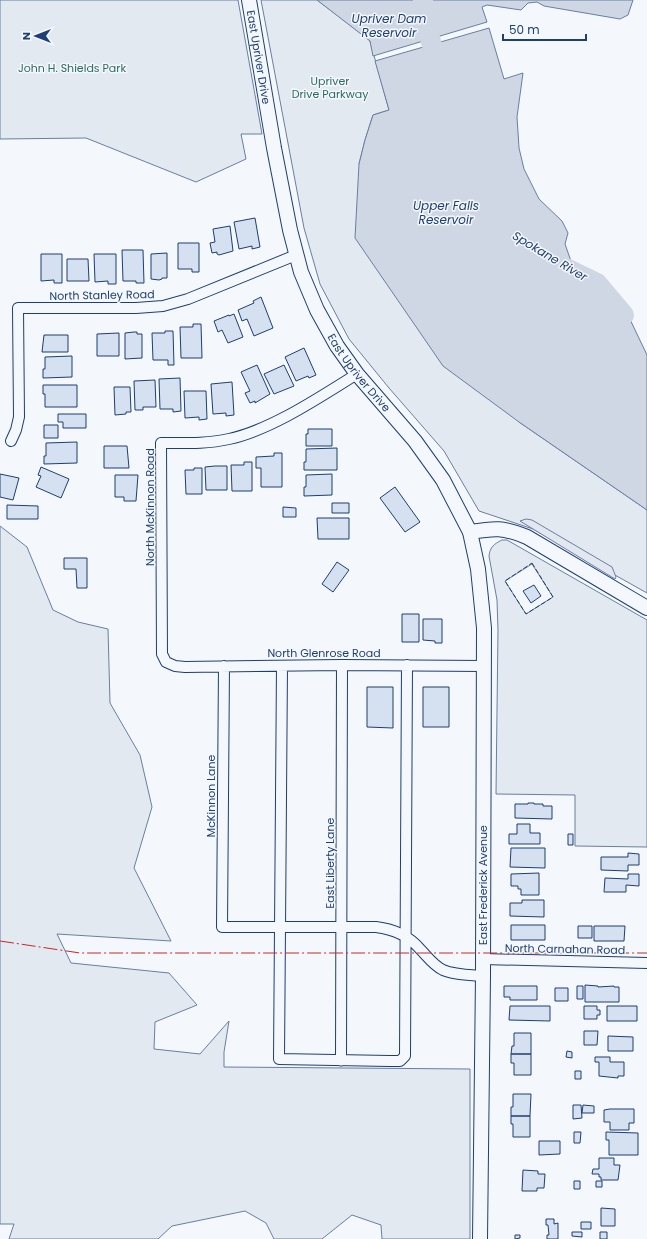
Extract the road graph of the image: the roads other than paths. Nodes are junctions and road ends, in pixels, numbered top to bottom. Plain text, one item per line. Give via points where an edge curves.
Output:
1 (249, 0) edge
2 (296, 255) junction
3 (357, 374) junction
4 (11, 441) dead end
5 (470, 532) junction
6 (647, 608) edge
7 (166, 662) joint
8 (342, 665) junction
9 (407, 665) junction
10 (224, 666) junction
11 (282, 666) junction
12 (484, 666) junction
13 (280, 927) junction
14 (341, 928) junction
15 (405, 936) junction
16 (483, 960) junction
17 (647, 963) edge
18 (483, 976) junction
19 (341, 1061) junction
20 (480, 1239) edge

1 - 2 main road, East Upriver Drive via 274,148
2 - 3 main road, East Upriver Drive via 317,310
2 - 4 street, North Stanley Road via 188,299 163,306 18,308 19,417
3 - 5 main road, East Upriver Drive via 415,441 443,480
3 - 7 street, North McKinnon Road via 274,422 247,434 210,442 161,443 162,654
5 - 6 main road via 495,528 527,537
5 - 12 main road, East Frederick Avenue via 478,569 484,628
7 - 10 street, North Glenrose Road via 180,666
8 - 9 street, North Glenrose Road
8 - 11 street, North Glenrose Road
8 - 14 street, East Liberty Lane
9 - 12 street, North Glenrose Road
9 - 15 street
10 - 11 street, North Glenrose Road
10 - 13 street, McKinnon Lane via 222,927
11 - 13 street
12 - 16 main road, East Frederick Avenue
13 - 14 street
13 - 19 street via 279,1059
14 - 15 street via 376,927 391,929
14 - 19 street, East Liberty Lane
15 - 18 street via 431,962 443,970
15 - 19 street via 405,1056 400,1061
16 - 17 street, North Carnahan Road
16 - 18 main road, East Frederick Avenue
18 - 20 main road, East Frederick Avenue

